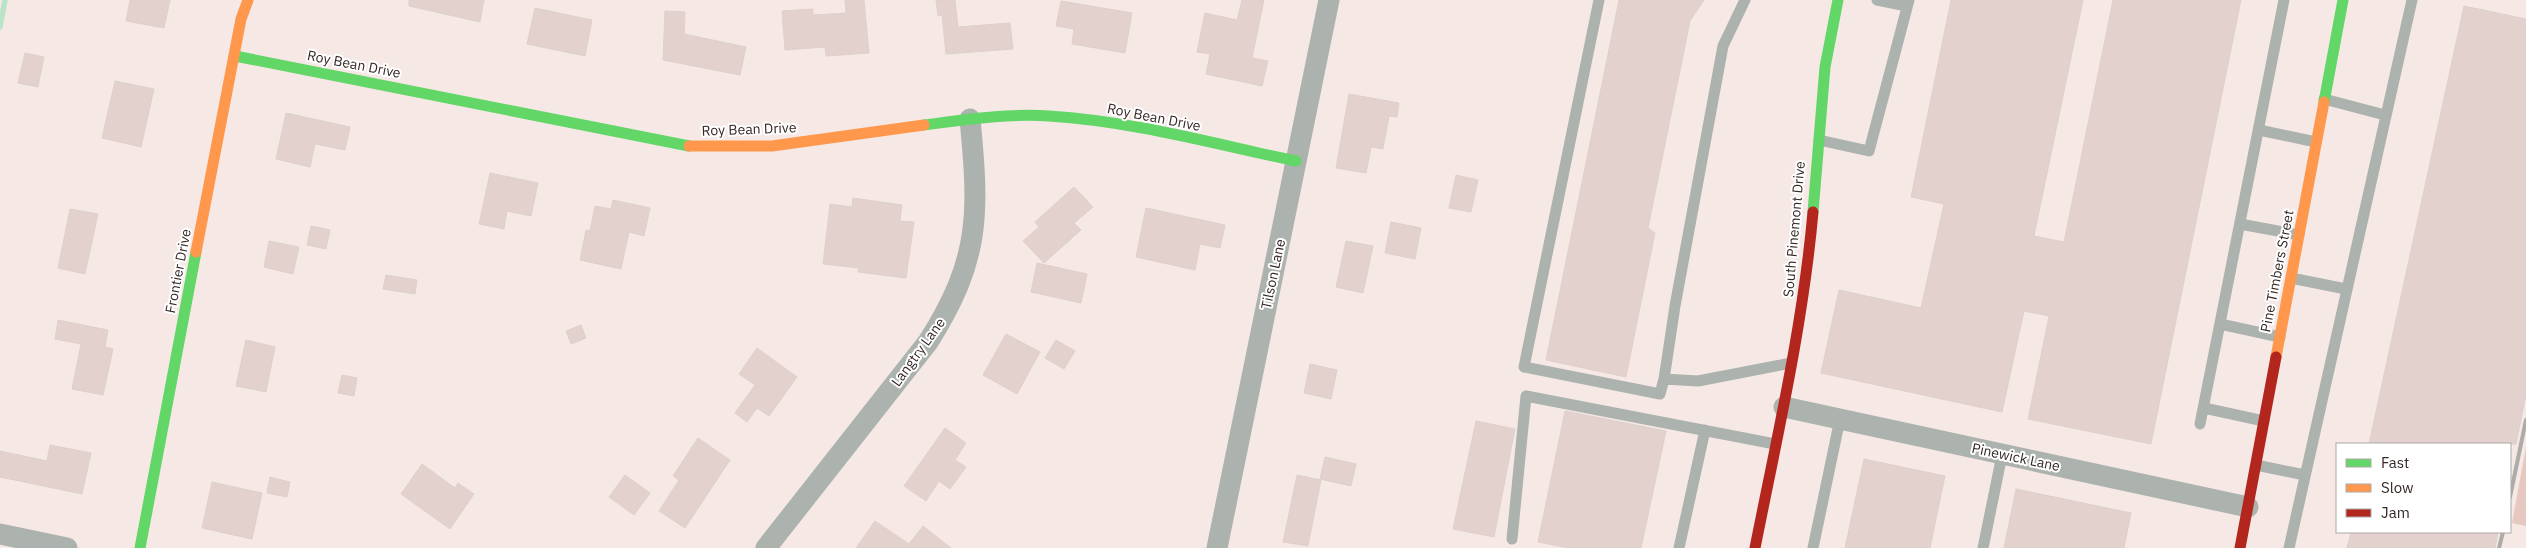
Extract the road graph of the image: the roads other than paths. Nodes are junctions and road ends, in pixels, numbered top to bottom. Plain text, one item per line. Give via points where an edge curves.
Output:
1 (248, 0) edge
2 (1329, 0) edge
3 (1599, 0) edge
4 (1745, 0) edge
5 (1838, 0) edge
6 (1877, 0) edge
7 (2284, 0) edge
8 (2343, 0) edge
9 (2412, 0) edge
10 (1908, 3) edge
11 (235, 56) junction
12 (2324, 99) junction
13 (2385, 115) junction
14 (970, 119) junction
15 (2258, 130) junction
16 (1817, 140) junction
17 (2316, 142) junction
18 (1296, 161) junction
19 (2240, 224) junction
20 (2299, 235) junction
21 (2291, 278) junction
22 (2346, 289) junction
23 (2220, 324) junction
24 (2280, 337) junction
25 (1792, 363) junction
26 (1664, 379) junction
27 (1784, 407) junction
28 (2204, 408) junction
29 (1840, 419) junction
30 (2264, 421) junction
31 (2200, 424) dead end
32 (1705, 430) junction
33 (1776, 444) junction
34 (2002, 455) junction
35 (2256, 465) junction
36 (2305, 475) junction
37 (2248, 508) junction
38 (0, 534) edge
39 (1512, 539) dead end
40 (67, 548) edge
41 (140, 548) edge
42 (766, 548) edge
43 (1217, 548) edge
44 (1680, 548) edge
45 (1755, 548) edge
46 (1813, 548) edge
47 (1983, 548) edge
48 (2240, 548) edge
49 (2289, 548) edge

1 - 11 street, Frontier Drive via 241,19
2 - 18 street, Tilson Lane
3 - 26 lane via 1524,367 1660,394
4 - 26 lane via 1723,46
5 - 16 street, South Pinemont Drive via 1825,67
6 - 10 lane
7 - 15 lane
8 - 12 street, Pine Timbers Street
9 - 13 lane
10 - 16 lane via 1870,151
11 - 14 street, Roy Bean Drive via 686,146 772,146
11 - 41 street, Frontier Drive
12 - 13 lane
12 - 17 street, Pine Timbers Street
13 - 22 lane
14 - 18 street, Roy Bean Drive via 1048,116 1094,121
14 - 42 street, Langtry Lane via 976,190 974,220 970,253 949,309 928,342
15 - 17 lane
15 - 19 lane
16 - 25 street, South Pinemont Drive via 1808,269
17 - 20 street, Pine Timbers Street
18 - 43 street, Tilson Lane
19 - 20 lane
19 - 23 lane
20 - 21 street, Pine Timbers Street
21 - 22 lane
21 - 24 street, Pine Timbers Street
22 - 36 lane
23 - 24 lane
23 - 28 lane
24 - 30 street, Pine Timbers Street
25 - 26 lane via 1698,381
25 - 27 street, South Pinemont Drive
27 - 29 street, Pinewick Lane
27 - 33 street, South Pinemont Drive
28 - 30 lane
28 - 31 lane
29 - 34 street, Pinewick Lane
29 - 46 lane
30 - 35 street, Pine Timbers Street
32 - 33 lane
32 - 39 lane via 1526,396
32 - 44 lane
33 - 45 street, South Pinemont Drive
34 - 37 street, Pinewick Lane
34 - 47 lane
35 - 36 lane
35 - 37 street, Pine Timbers Street
36 - 49 lane
37 - 48 street, Pine Timbers Street
38 - 40 street

